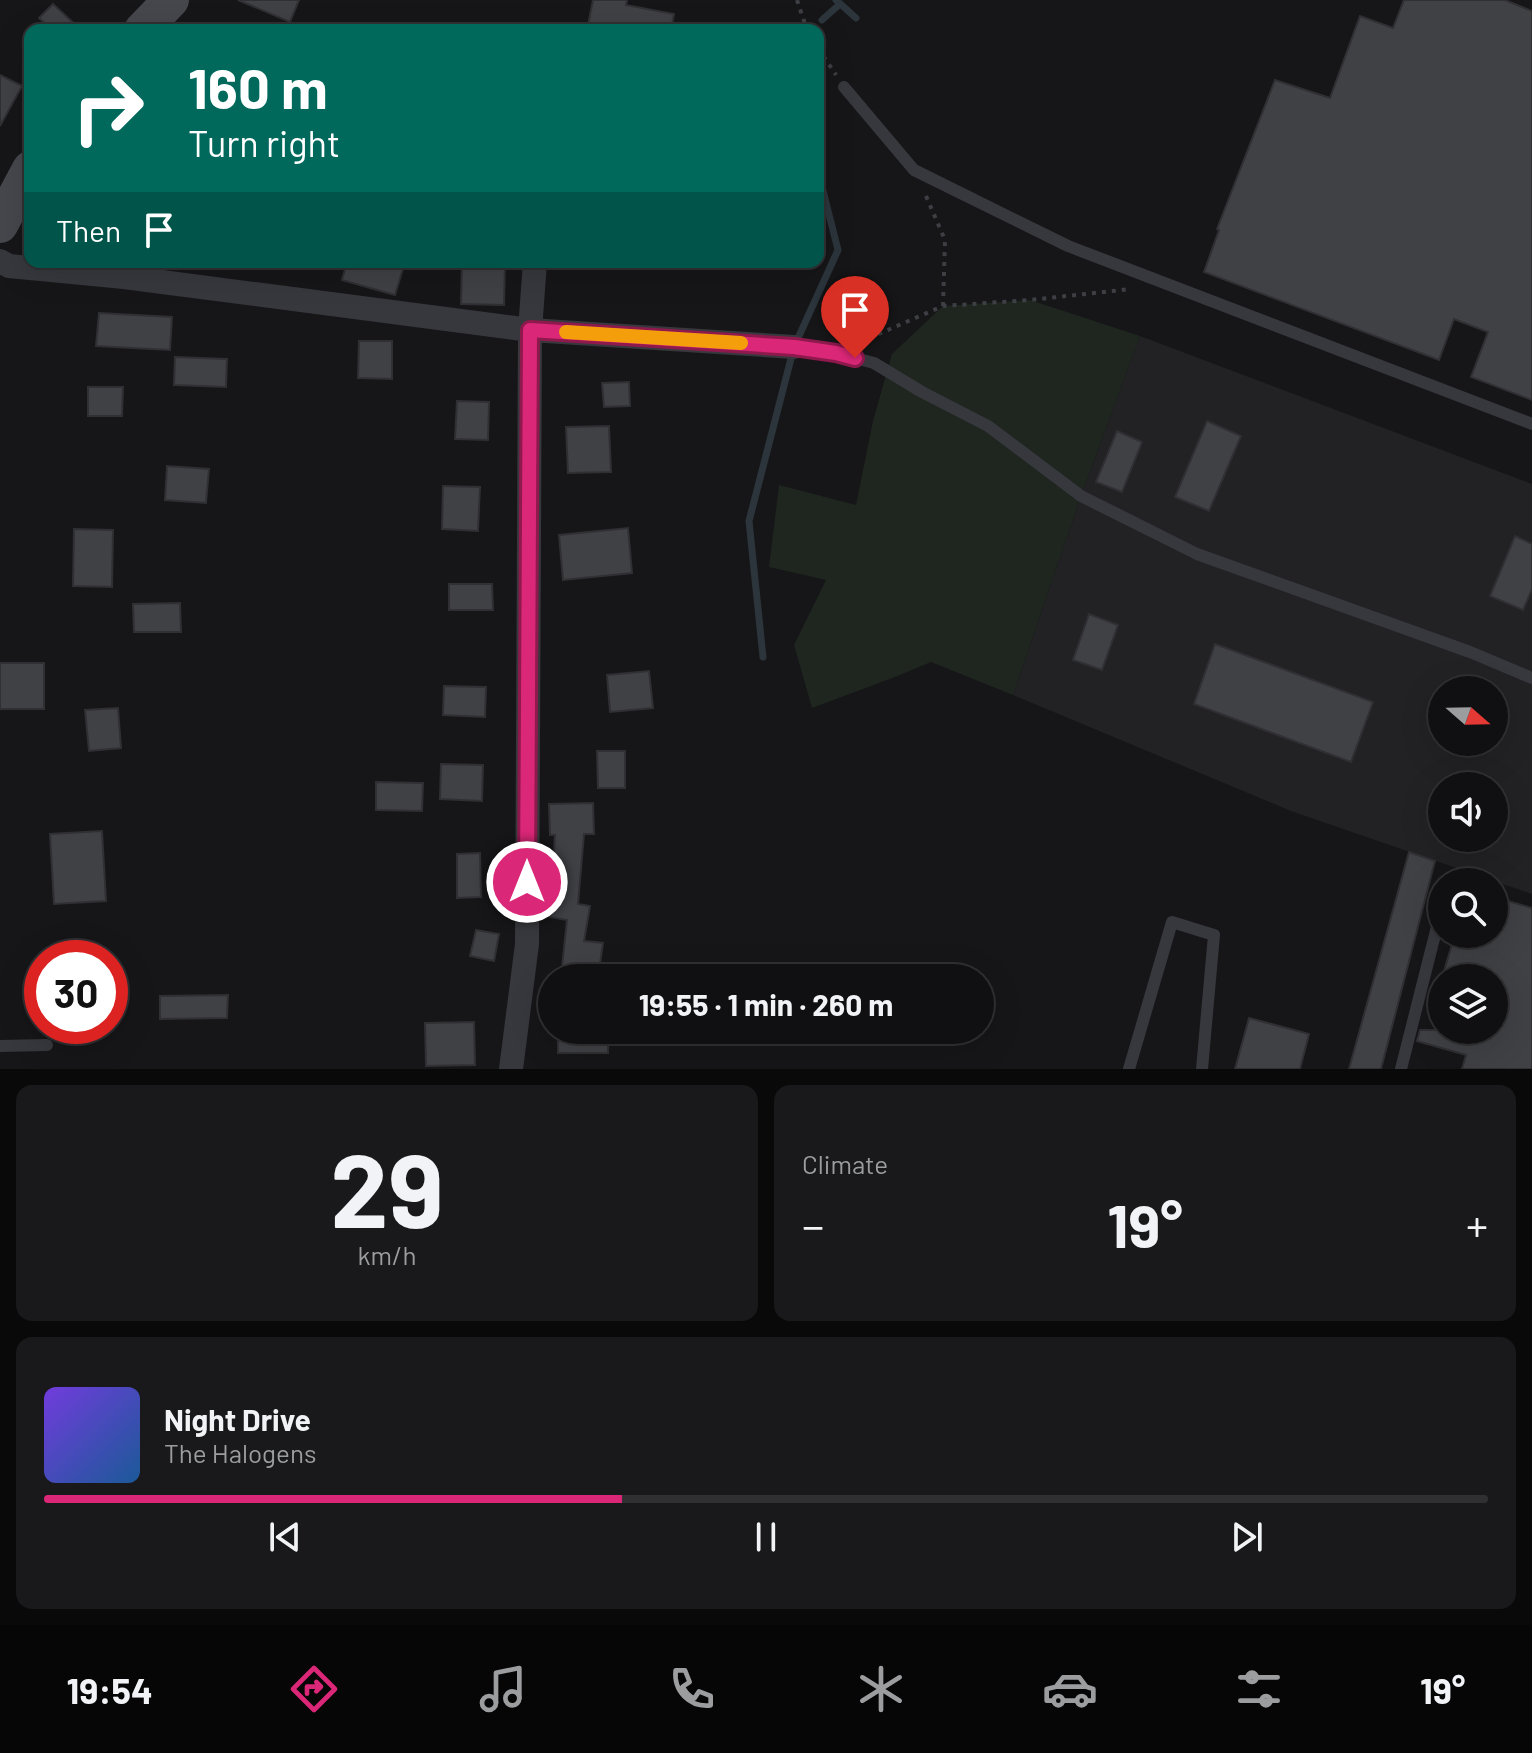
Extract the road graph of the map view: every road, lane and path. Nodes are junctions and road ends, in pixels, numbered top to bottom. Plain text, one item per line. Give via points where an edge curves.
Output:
1 (171, 0) edge
2 (797, 0) edge
3 (148, 24) edge
4 (805, 24) edge
5 (824, 57) edge
6 (844, 87) joint
7 (914, 170) junction
8 (24, 180) edge
9 (0, 225) edge
10 (0, 261) edge
11 (24, 267) edge
12 (30, 268) edge
13 (535, 268) edge
14 (1170, 285) junction
15 (943, 306) junction
16 (530, 330) junction
17 (794, 347) joint
18 (836, 353) junction
19 (1532, 424) edge
20 (1532, 678) edge
21 (1432, 948) edge
22 (47, 1045) dead end
23 (0, 1046) edge
24 (511, 1069) edge
25 (1129, 1069) edge
26 (1202, 1069) edge
27 (1401, 1069) edge

1 - 3 main road
2 - 4 path
5 - 6 path
6 - 7 lane
7 - 14 lane via 1068,246
7 - 15 path via 945,240
8 - 9 main road
10 - 11 street
12 - 16 street
13 - 16 street
14 - 15 path
14 - 19 lane
15 - 18 path
16 - 17 street
16 - 24 street via 527,944
17 - 18 lane
18 - 20 lane via 874,363 988,426 1081,496 1197,554
21 - 27 lane
22 - 23 lane
25 - 26 lane via 1172,922 1214,935

